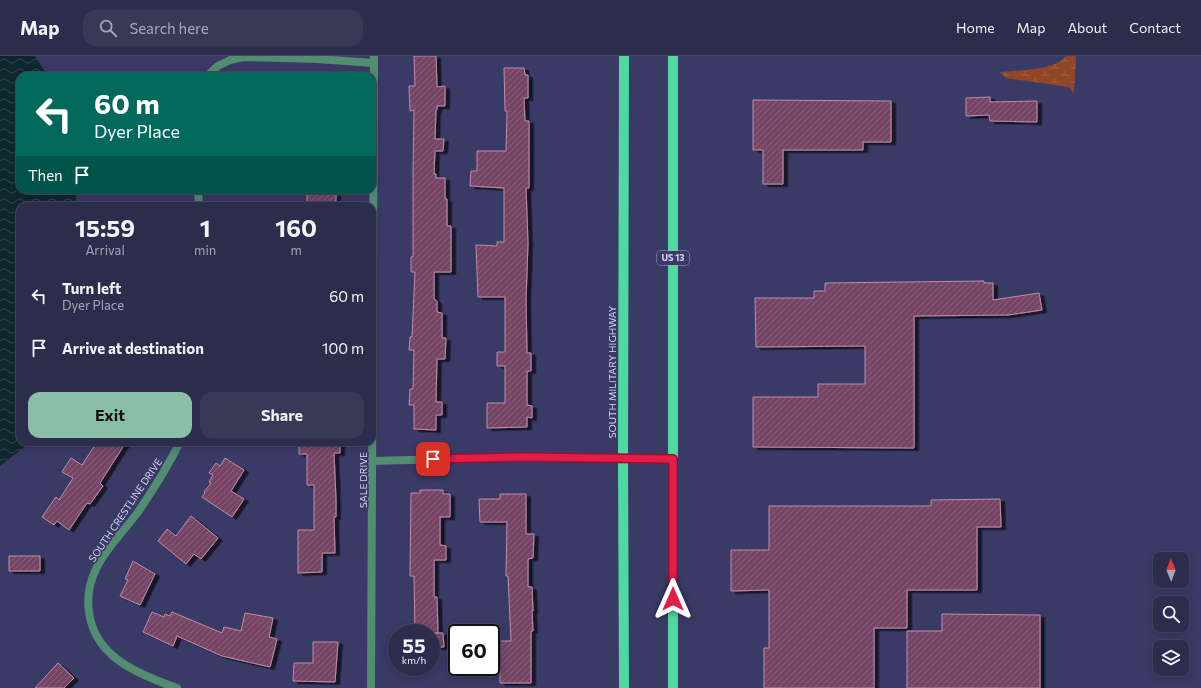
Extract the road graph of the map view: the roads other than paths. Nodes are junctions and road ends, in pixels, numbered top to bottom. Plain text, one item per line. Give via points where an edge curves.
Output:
1 (624, 56) edge
2 (673, 56) edge
3 (374, 59) edge
4 (211, 72) edge
5 (374, 72) edge
6 (178, 446) edge
7 (373, 446) edge
8 (623, 459) junction
9 (673, 459) junction
10 (373, 461) junction
11 (177, 688) edge
12 (371, 688) edge
13 (624, 688) edge
14 (673, 688) edge

1 - 8 main road, SOUTH MILITARY HIGHWAY
2 - 9 main road, US 13
3 - 4 street via 243,58 230,60
3 - 5 street, SALE DRIVE
6 - 11 street, SOUTH CRESTLINE DRIVE via 138,512 96,569 88,603 88,617 94,632 112,656 125,665
7 - 10 street, SALE DRIVE
8 - 9 street
8 - 10 street via 523,457
8 - 13 main road, SOUTH MILITARY HIGHWAY
9 - 14 main road, US 13
10 - 12 street, SALE DRIVE

